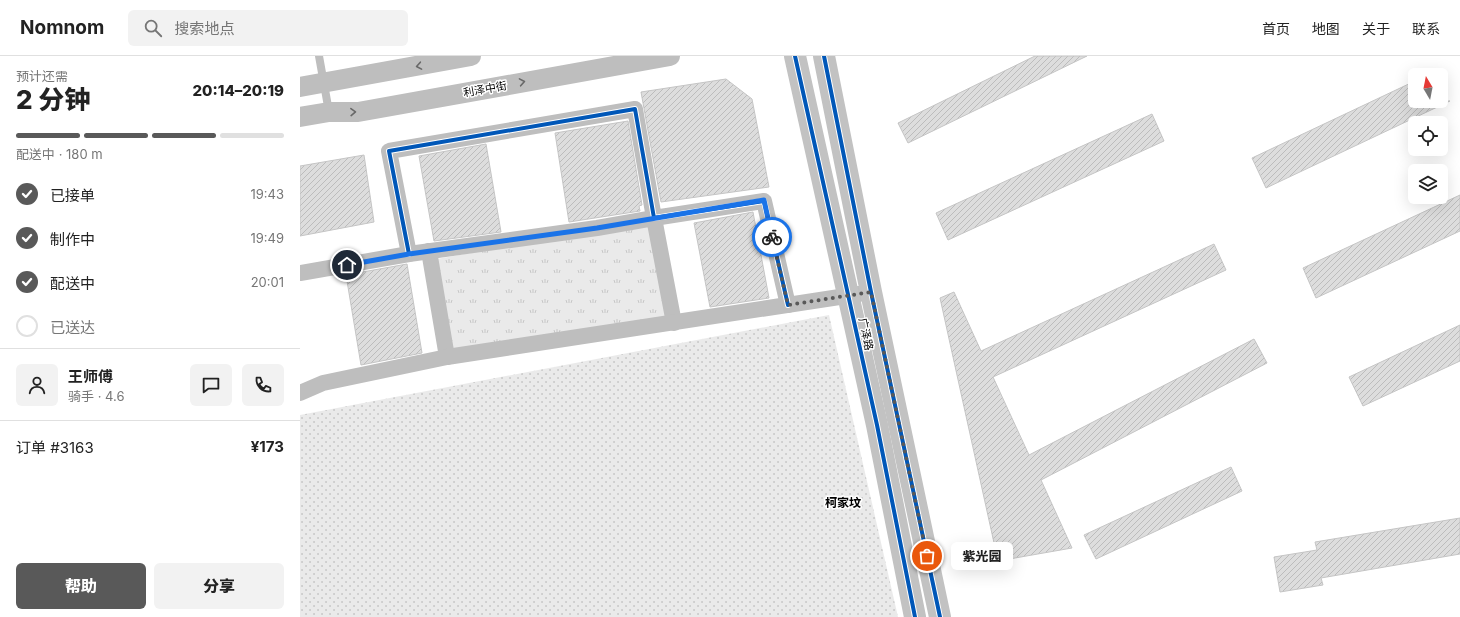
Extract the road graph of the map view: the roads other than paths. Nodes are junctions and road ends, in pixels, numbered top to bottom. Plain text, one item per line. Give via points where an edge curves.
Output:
1 (319, 56) edge
2 (471, 56) edge
3 (670, 56) edge
4 (795, 56) edge
5 (824, 56) edge
6 (324, 83) junction
7 (300, 87) edge
8 (329, 112) junction
9 (300, 117) edge
10 (654, 218) junction
11 (428, 251) junction
12 (409, 254) junction
13 (300, 273) edge
14 (871, 292) junction
15 (849, 296) junction
16 (788, 305) junction
17 (674, 323) junction
18 (447, 358) junction
19 (300, 393) edge
20 (915, 617) edge
21 (940, 617) edge

1 - 6 lane
2 -> 6 street
8 -> 3 street, 利泽中街 via 358,112
4 - 15 main road, 广泽路
5 - 14 main road, 广泽路
6 - 7 street
6 - 8 lane
8 - 9 street, 利泽中街
10 - 11 street
10 - 12 street via 635,109 389,151
10 - 16 street via 764,200
10 - 17 street
11 - 12 street
11 - 18 street
12 - 13 street
14 - 15 street
14 - 21 main road, 广泽路
15 - 16 street
15 - 20 main road, 广泽路
16 - 17 street
17 - 18 street
18 - 19 street via 323,383

